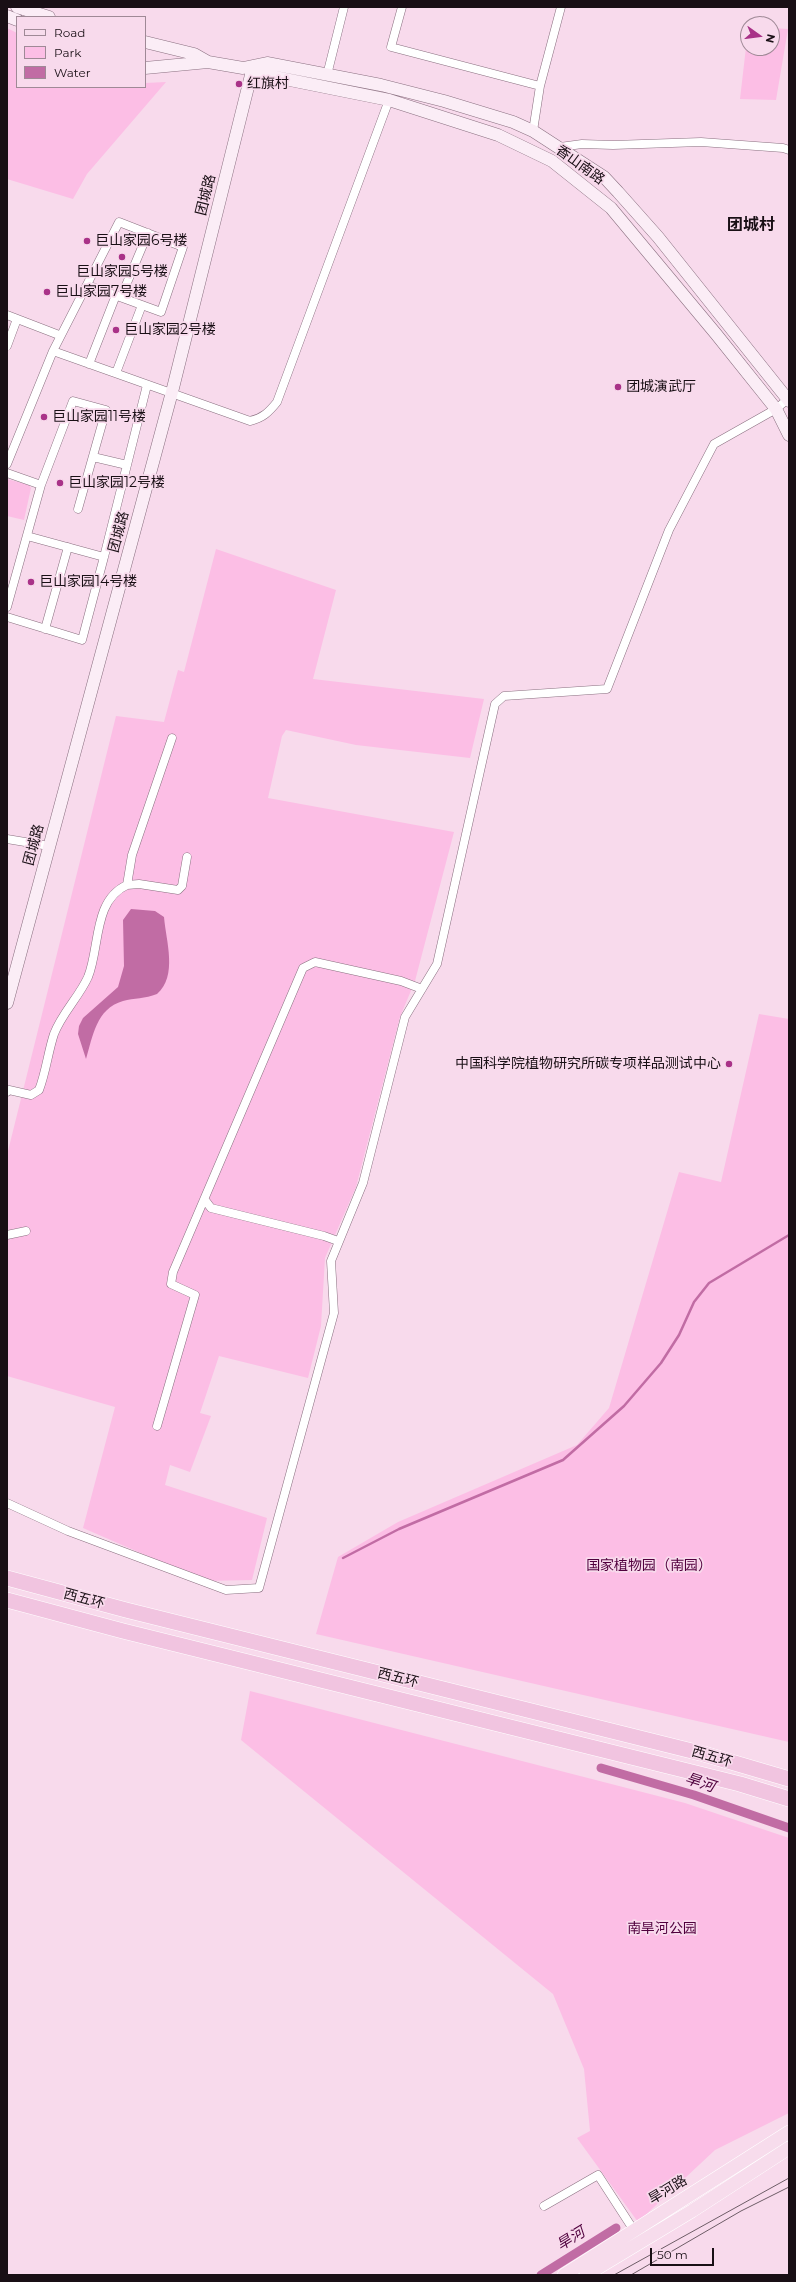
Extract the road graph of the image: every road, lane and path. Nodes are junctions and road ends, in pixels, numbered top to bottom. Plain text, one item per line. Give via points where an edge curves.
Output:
1 (17, 7) edge
2 (344, 7) edge
3 (402, 7) edge
4 (561, 7) edge
5 (46, 16) edge
6 (146, 42) edge
7 (208, 62) junction
8 (253, 67) junction
9 (146, 68) edge
10 (327, 75) junction
11 (540, 86) junction
12 (389, 100) junction
13 (533, 131) junction
14 (560, 147) junction
15 (789, 150) edge
16 (148, 233) junction
17 (87, 285) junction
18 (118, 296) junction
19 (142, 305) junction
20 (7, 316) edge
21 (18, 320) junction
22 (59, 335) junction
23 (7, 346) edge
24 (52, 351) junction
25 (89, 364) junction
26 (116, 373) junction
27 (147, 385) junction
28 (172, 392) junction
29 (789, 400) edge
30 (776, 409) junction
31 (789, 435) edge
32 (93, 456) junction
33 (7, 464) edge
34 (127, 465) junction
35 (7, 473) edge
36 (41, 485) junction
37 (78, 509) dead end
38 (27, 536) junction
39 (68, 548) junction
40 (104, 557) junction
41 (7, 607) edge
42 (7, 617) edge
43 (45, 629) junction
44 (172, 738) dead end
45 (7, 839) edge
46 (49, 846) junction
47 (187, 857) dead end
48 (127, 885) junction
49 (422, 988) junction
50 (7, 1003) edge
51 (7, 1092) edge
52 (205, 1200) junction
53 (26, 1231) dead end
54 (7, 1235) edge
55 (338, 1241) junction
56 (157, 1426) dead end
57 (7, 1503) edge
58 (7, 1578) edge
59 (7, 1600) edge
60 (704, 1754) junction
61 (789, 1767) edge
62 (789, 1779) edge
63 (740, 1784) junction
64 (789, 1799) edge
65 (789, 1806) edge
66 (789, 2132) edge
67 (789, 2148) edge
68 (544, 2206) dead end
69 (633, 2229) junction
70 (564, 2275) edge
71 (586, 2275) edge

1 - 5 street
2 - 10 street
3 - 11 street via 391,47
4 - 11 street
6 - 7 street, 香山南路 via 194,54
7 - 8 street, 香山南路 via 243,68
7 - 9 street, 香山南路
8 - 10 street, 香山南路 via 268,64
8 - 12 street, 香山南路 via 265,75
8 - 28 street, 团城路
10 - 13 street, 香山南路 via 444,101 513,122
11 - 13 street
12 - 28 street via 277,402 269,413 250,421
12 - 30 street, 香山南路 via 498,135 552,161 577,179 611,208
13 - 14 street, 香山南路
14 - 15 street via 582,144 701,142
14 - 29 street, 香山南路 via 604,177 618,192 658,237
16 - 17 street via 119,222
16 - 18 street
16 - 19 street via 183,247 161,312
17 - 18 street
17 - 22 street
18 - 19 street
18 - 25 street
19 - 26 street
20 - 21 street
21 - 22 street
21 - 23 street
22 - 24 street
24 - 25 street
24 - 33 street
25 - 26 street
26 - 27 street
27 - 28 street
27 - 34 street
28 - 46 street, 团城路
29 - 30 street
30 - 31 street, 香山南路
30 - 49 street via 714,444 669,530 607,689 504,696 495,704 437,964
32 - 34 street
32 - 36 street via 106,410 73,401
32 - 37 street
34 - 40 street
35 - 36 street
36 - 38 street
38 - 39 street
38 - 41 street
39 - 40 street
39 - 43 street
40 - 43 street via 82,640
42 - 43 street
44 - 48 street via 132,855
45 - 46 street
46 - 50 street, 团城路
47 - 48 street via 182,886 178,890 138,884
48 - 51 street via 119,889 102,914 88,976 78,996 63,1015 54,1035 39,1090 31,1095 9,1090
49 - 52 street via 315,962 303,968
49 - 55 street via 405,1017 363,1183
52 - 55 street via 211,1208
52 - 56 street via 172,1278 171,1284 195,1295
53 - 54 street
55 - 57 street via 331,1261 334,1313 259,1588 226,1590 68,1532
58 - 60 highway, 西五环
59 - 63 highway, 西五环 via 138,1635
60 - 61 highway
60 - 62 highway, 西五环
63 - 64 highway, 西五环
63 - 65 highway
66 - 69 main road, 旱河路
67 - 71 main road
68 - 69 street via 598,2175
69 - 70 main road, 旱河路

